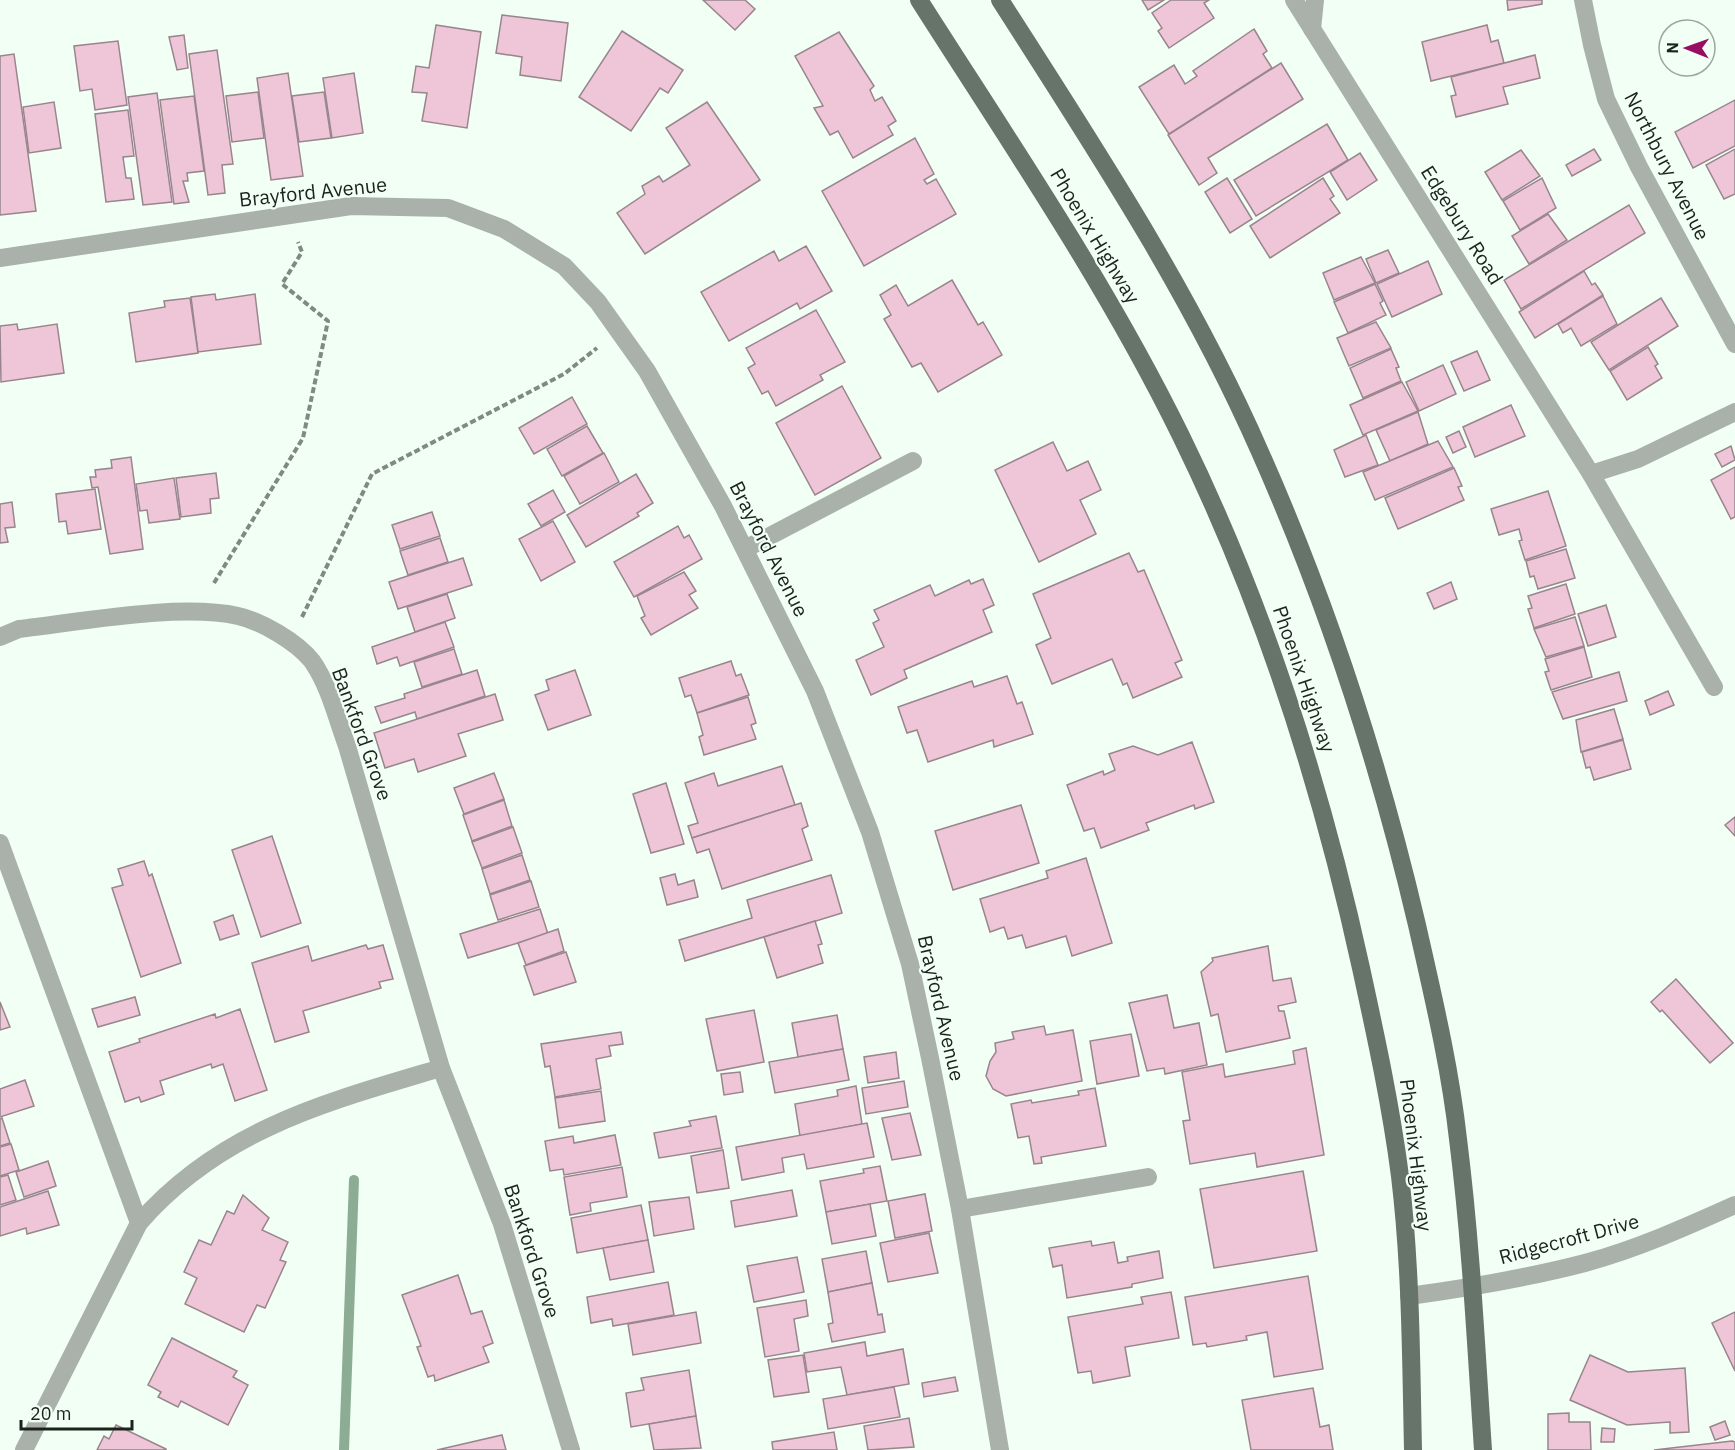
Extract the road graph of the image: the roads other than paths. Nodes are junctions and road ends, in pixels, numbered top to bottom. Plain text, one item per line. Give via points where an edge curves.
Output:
1 (1000, 0) edge
2 (1294, 0) edge
3 (1315, 0) edge
4 (1583, 0) edge
5 (916, 2) edge
6 (1312, 29) junction
7 (0, 258) edge
8 (1735, 344) edge
9 (1735, 412) edge
10 (913, 461) dead end
11 (1591, 474) junction
12 (745, 549) junction
13 (0, 637) edge
14 (1714, 687) dead end
15 (0, 843) edge
16 (441, 1068) junction
17 (1149, 1177) dead end
18 (1735, 1205) edge
19 (960, 1209) junction
20 (140, 1223) junction
21 (1473, 1287) junction
22 (1409, 1296) junction
23 (24, 1450) edge
24 (571, 1450) edge
25 (1000, 1450) edge
26 (1413, 1450) edge
27 (1483, 1450) edge

1 - 21 main road, Phoenix Highway via 1158,251 1260,450 1318,590 1395,832 1435,1002 1458,1136
2 - 6 street, Edgebury Road
3 - 6 street
4 - 8 street, Northbury Avenue via 1606,99
5 - 22 main road, Phoenix Highway via 1049,201 1113,308 1182,437 1249,587 1305,749 1343,884 1379,1053 1400,1178
6 - 11 street, Edgebury Road
7 - 12 street, Brayford Avenue via 351,206 448,208 504,229 564,266 598,302 647,371
9 - 11 street via 1638,459
10 - 12 street
11 - 14 street, Edgebury Road
12 - 19 street, Brayford Avenue via 815,691 870,832 910,964
13 - 16 street, Bankford Grove via 19,629 196,612 239,616 280,634 311,661 347,746
15 - 20 street
16 - 20 street via 304,1112 232,1144 163,1196
16 - 24 street, Bankford Grove via 502,1224
17 - 19 street
18 - 21 street, Ridgecroft Drive via 1657,1239 1586,1263
19 - 25 street, Brayford Avenue
20 - 23 street
21 - 22 street, Ridgecroft Drive
21 - 27 main road, Phoenix Highway
22 - 26 main road, Phoenix Highway

